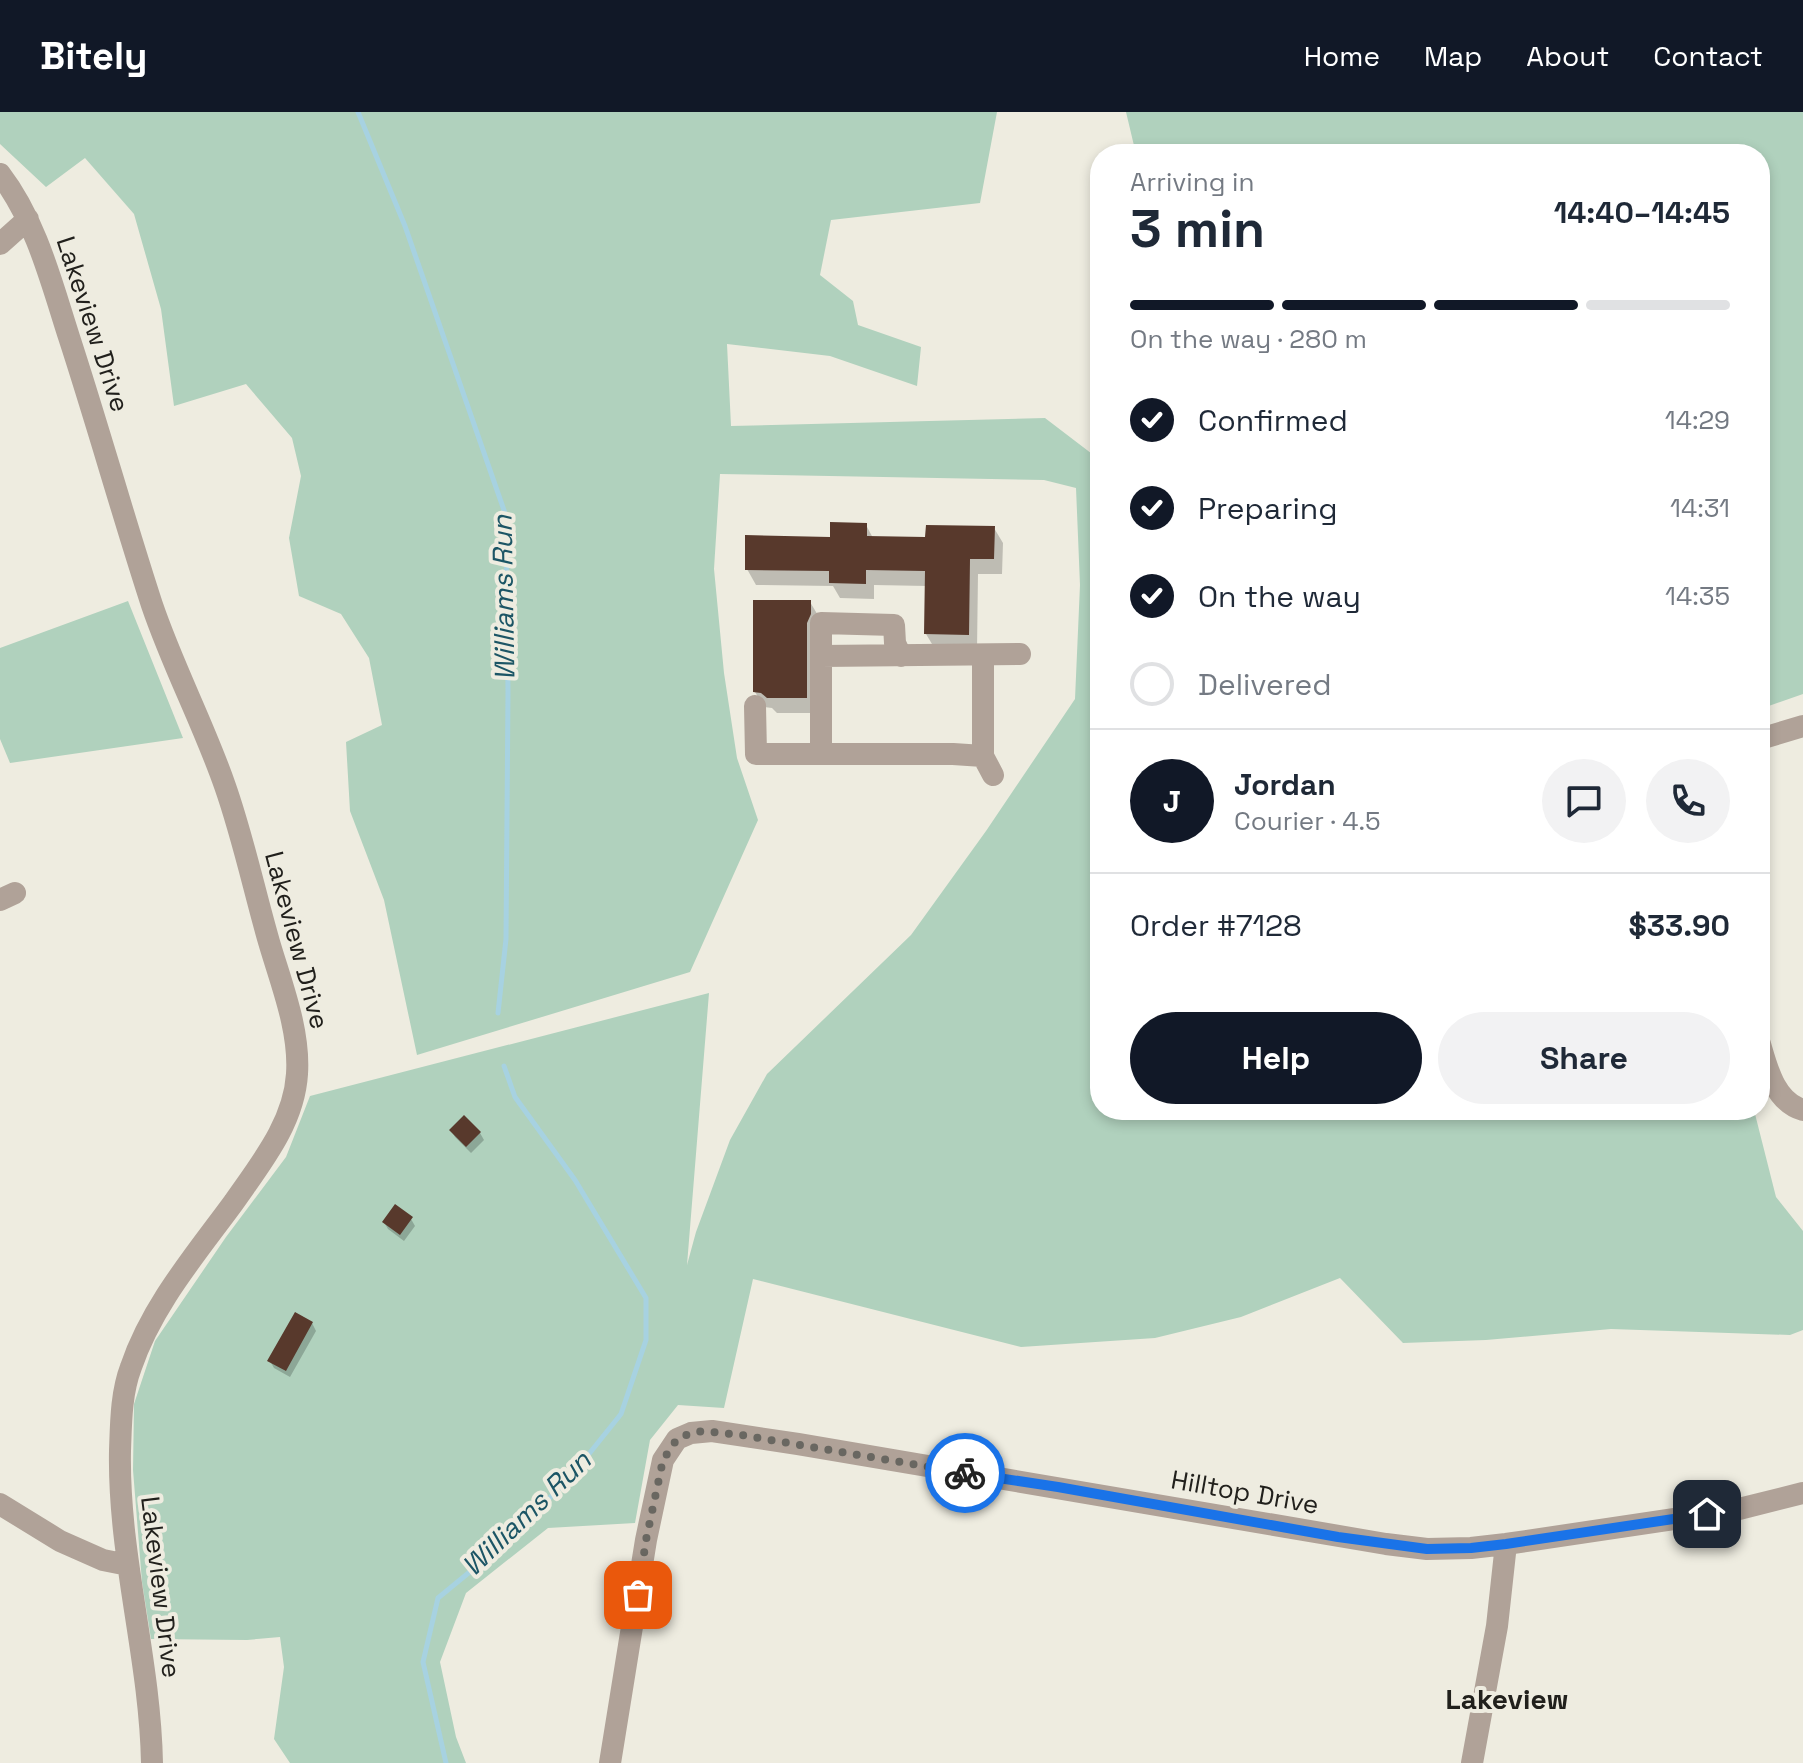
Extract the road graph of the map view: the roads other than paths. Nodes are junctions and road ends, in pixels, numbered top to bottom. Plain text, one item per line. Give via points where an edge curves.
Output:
1 (0, 174) edge
2 (28, 219) junction
3 (0, 244) edge
4 (1020, 654) dead end
5 (983, 655) junction
6 (821, 656) junction
7 (901, 656) junction
8 (755, 706) dead end
9 (1803, 726) edge
10 (1770, 736) edge
11 (821, 754) junction
12 (1770, 1076) edge
13 (1803, 1110) edge
14 (1803, 1493) edge
15 (0, 1504) edge
16 (1506, 1544) junction
17 (128, 1565) junction
18 (152, 1763) edge
19 (610, 1763) edge
20 (1472, 1763) edge

1 - 2 street, Lakeview Drive
2 - 3 street
2 - 17 street, Lakeview Drive via 153,607 235,816 297,1053 295,1089 279,1135 166,1295 132,1362 121,1417 120,1459
4 - 5 street
5 - 7 street
5 - 11 street via 988,766 953,754
6 - 7 street
6 - 7 street via 821,623 894,625
6 - 11 street
8 - 11 street via 756,754
9 - 10 street
12 - 13 street via 1787,1101
14 - 16 street, Hilltop Drive via 1735,1510
15 - 17 street via 60,1541
16 - 19 street, Hilltop Drive via 1427,1549 1386,1544 726,1433 691,1433 670,1446 663,1460
16 - 20 street
17 - 18 street, Lakeview Drive

